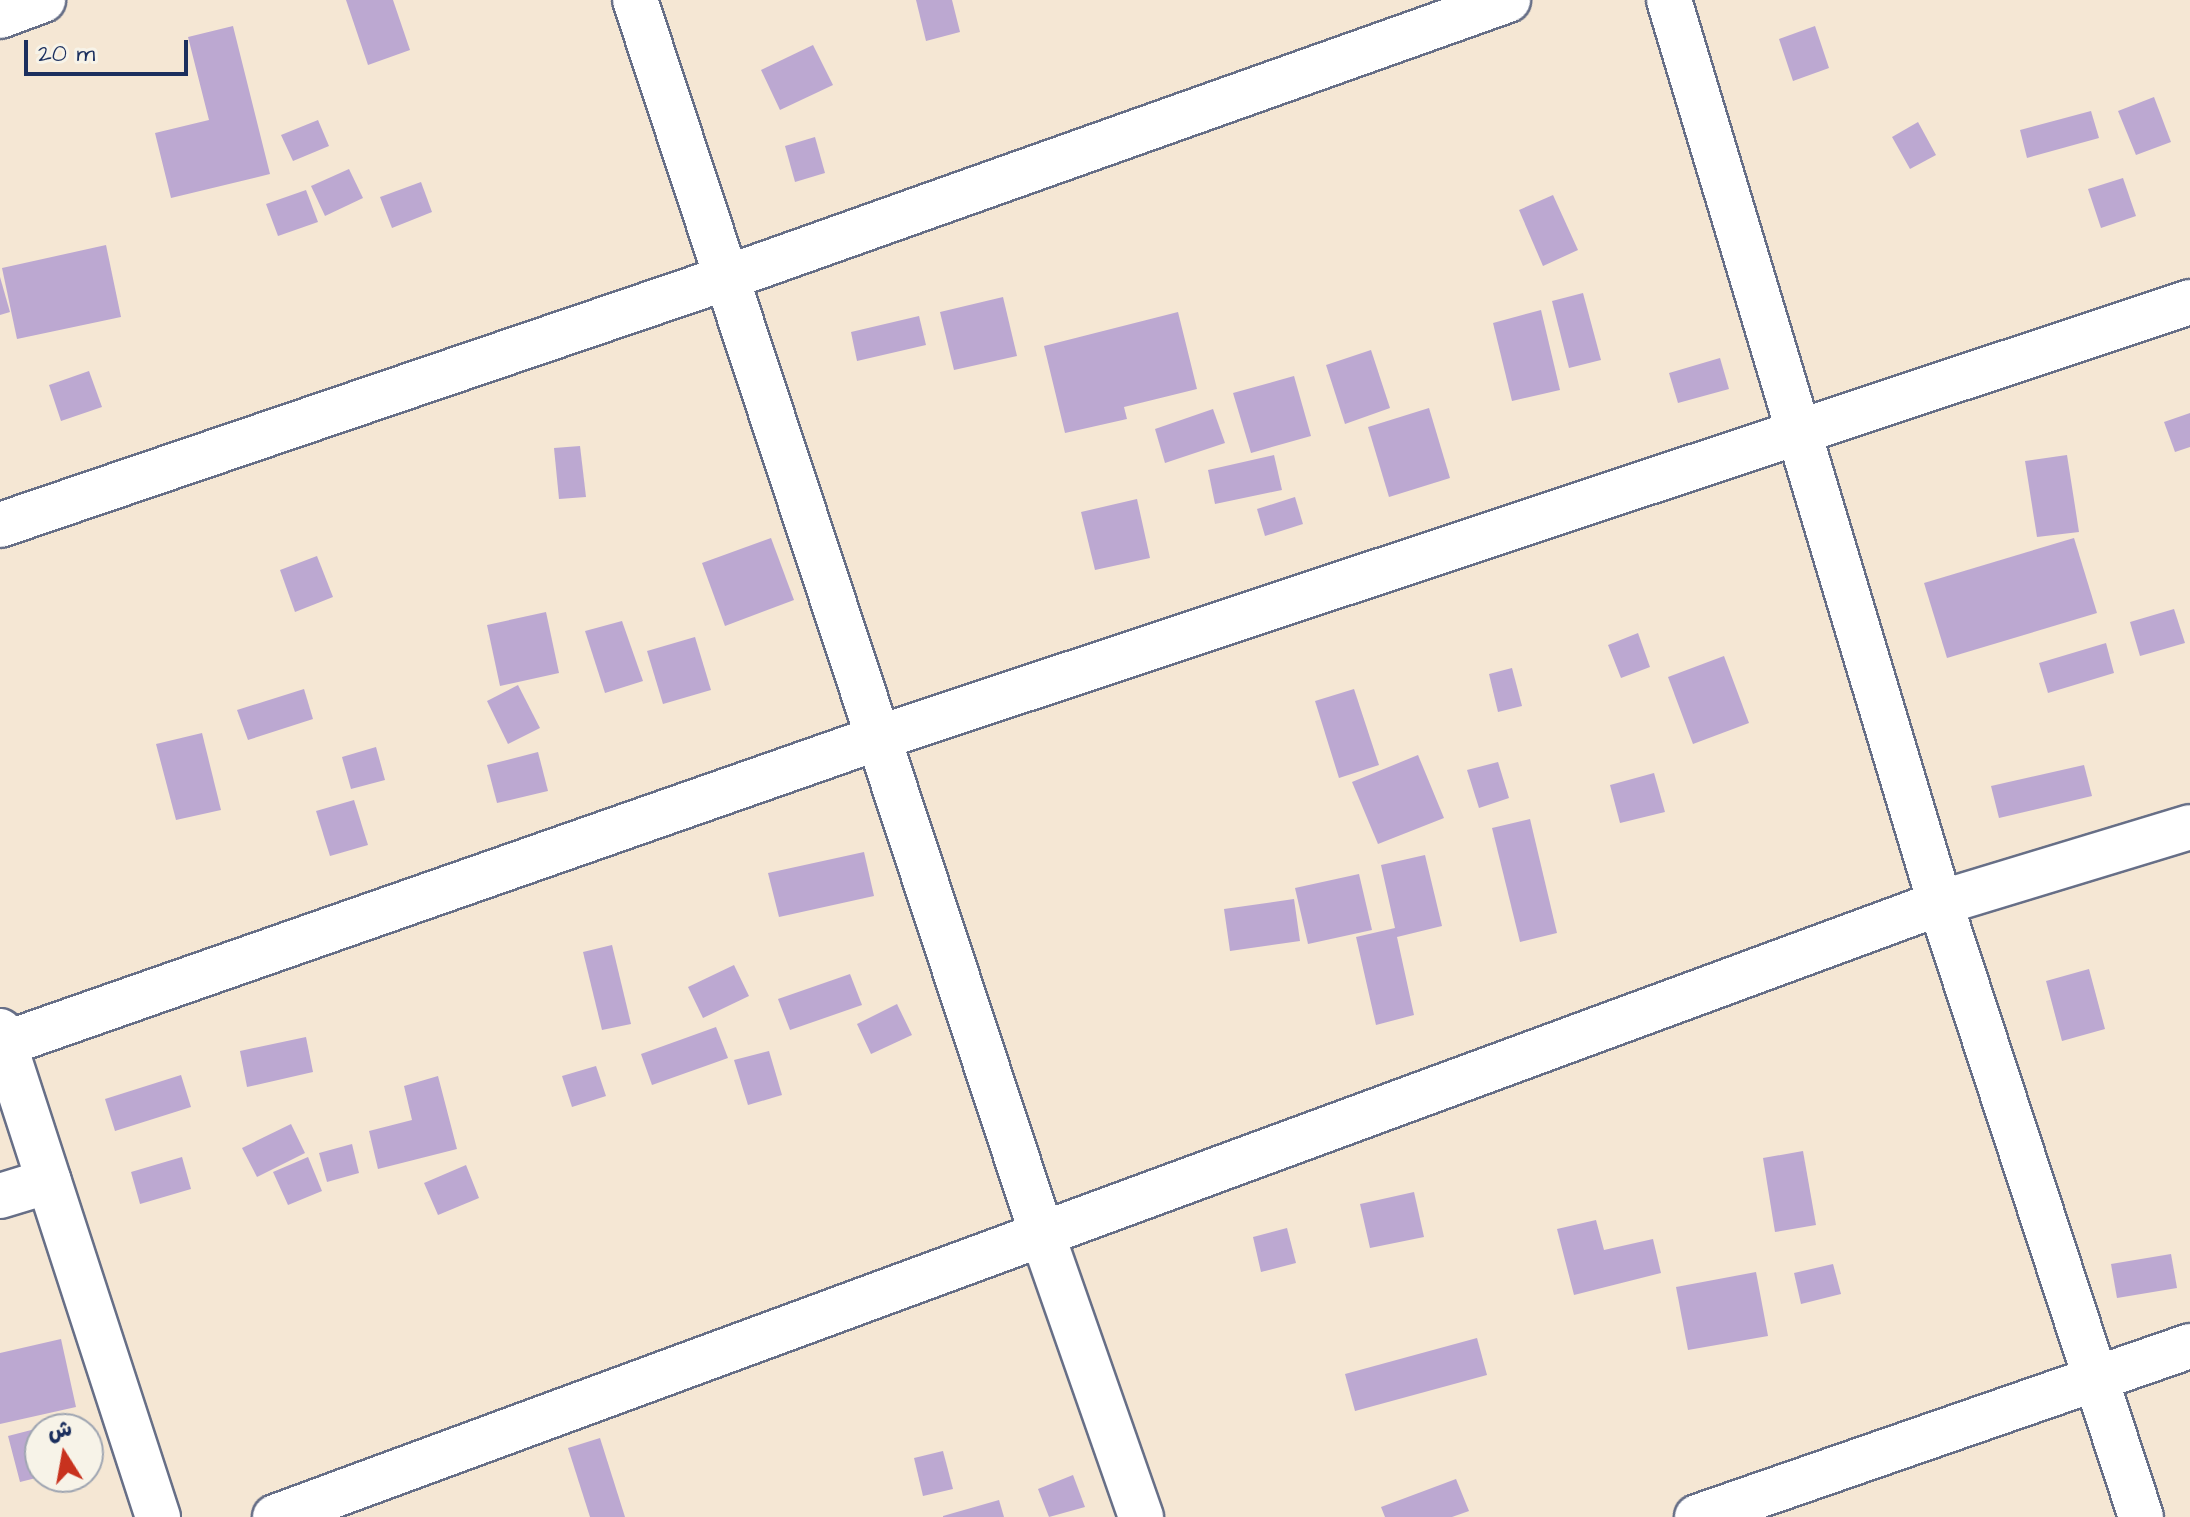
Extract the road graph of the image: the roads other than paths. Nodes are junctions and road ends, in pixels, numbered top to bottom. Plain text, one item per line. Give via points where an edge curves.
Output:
1 (43, 0) edge
2 (635, 0) edge
3 (1508, 0) edge
4 (1669, 0) edge
5 (0, 16) edge
6 (726, 278) junction
7 (2190, 302) edge
8 (1799, 435) junction
9 (0, 525) edge
10 (878, 738) junction
11 (2190, 827) edge
12 (1940, 903) junction
13 (2, 1037) edge
14 (49, 1181) junction
15 (0, 1196) edge
16 (1042, 1234) junction
17 (2190, 1346) edge
18 (2093, 1380) junction
19 (158, 1517) edge
20 (275, 1517) edge
21 (1141, 1517) edge
22 (1697, 1517) edge
23 (2141, 1517) edge

1 - 5 street
2 - 6 street
3 - 6 street
4 - 8 street
6 - 9 street
6 - 10 street
7 - 8 street
8 - 10 street
8 - 12 street
10 - 13 street
10 - 16 street
11 - 12 street
12 - 16 street
12 - 18 street
13 - 14 street
14 - 15 street
14 - 19 street
16 - 20 street
16 - 21 street
17 - 18 street
18 - 22 street
18 - 23 street

